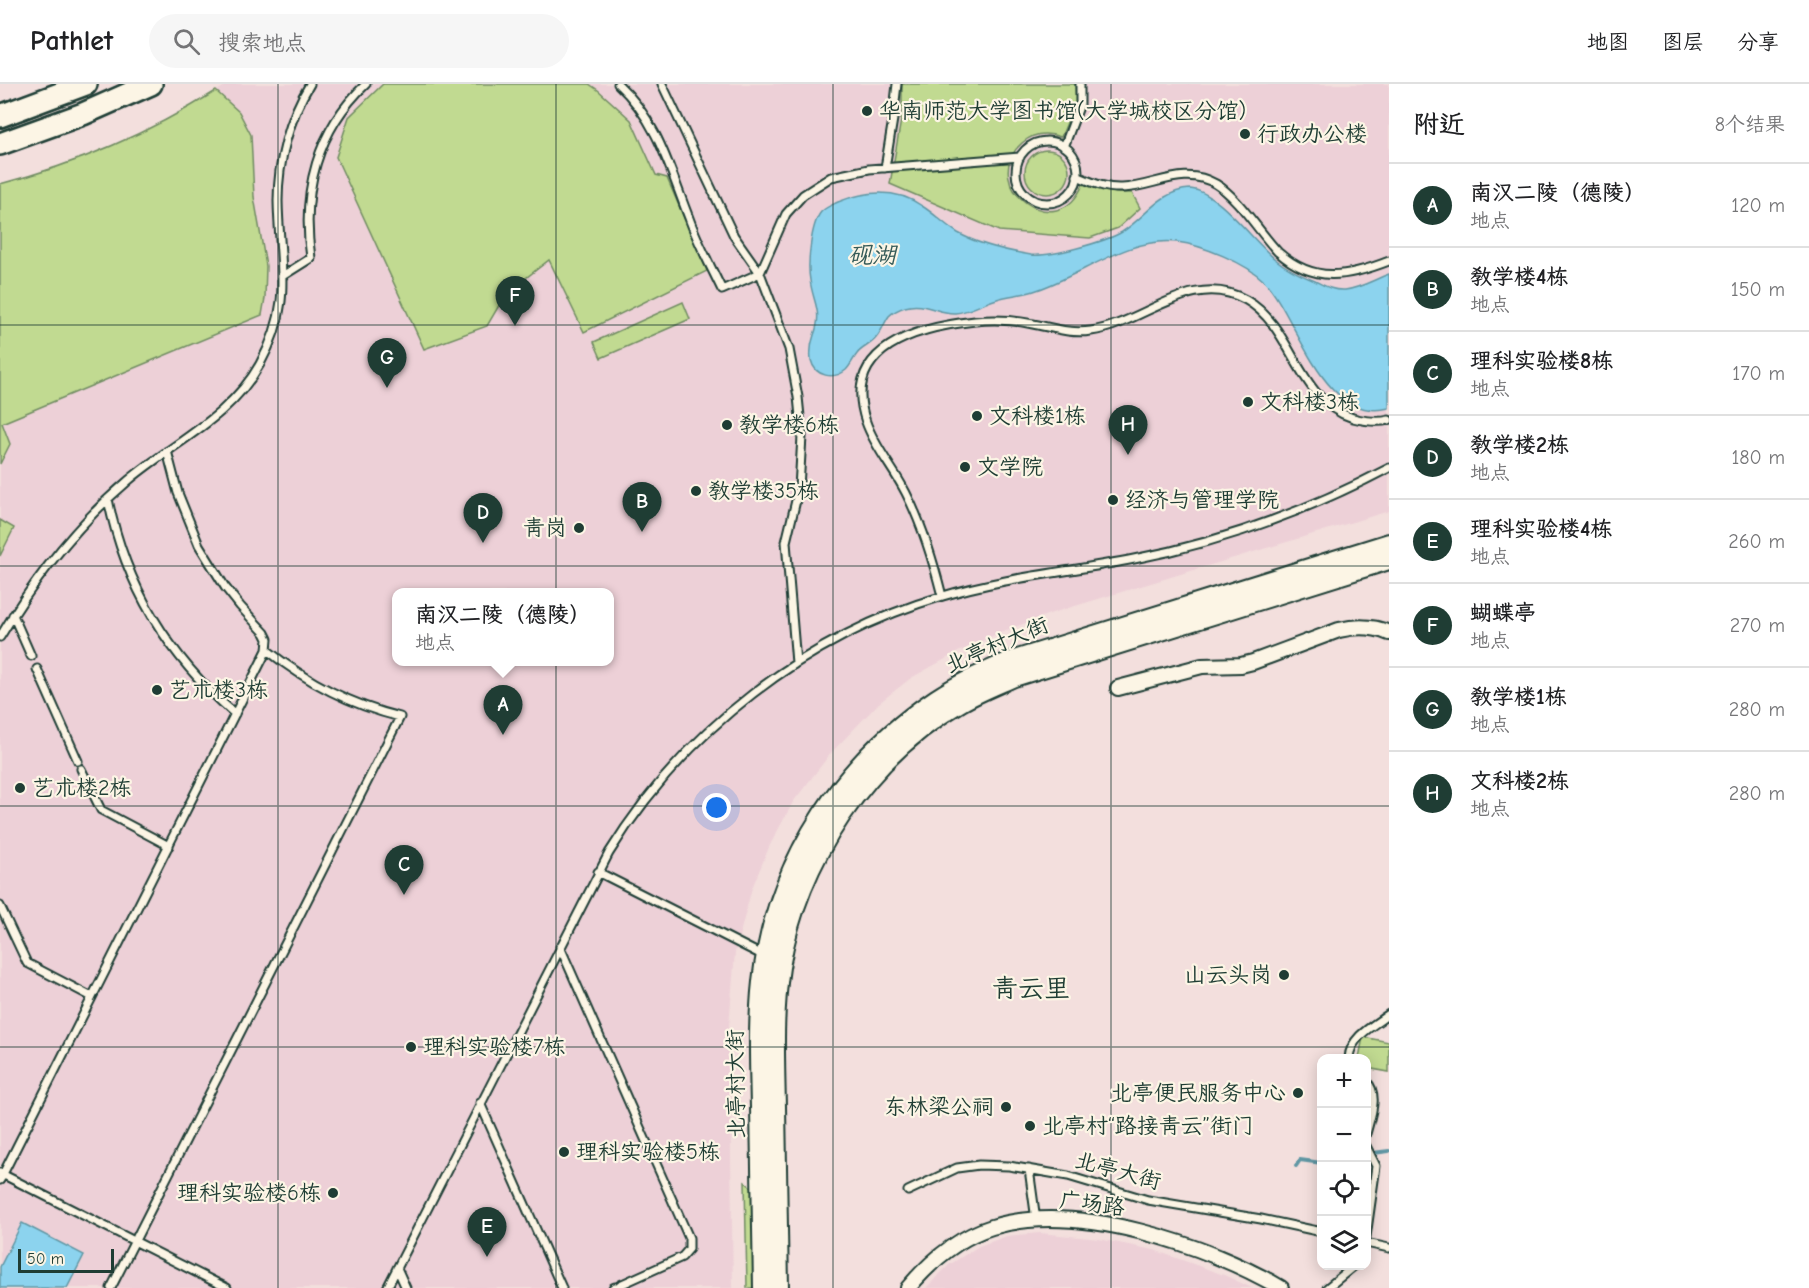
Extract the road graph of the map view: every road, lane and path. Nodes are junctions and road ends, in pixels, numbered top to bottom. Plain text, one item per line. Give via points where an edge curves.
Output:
1 (86, 84) edge
2 (151, 84) edge
3 (310, 84) edge
4 (366, 84) edge
5 (618, 84) edge
6 (662, 84) edge
7 (897, 84) edge
8 (1080, 84) edge
9 (0, 116) edge
10 (0, 144) edge
11 (1064, 147) junction
12 (1020, 157) junction
13 (885, 168) junction
14 (1077, 176) junction
15 (1389, 261) edge
16 (760, 273) junction
17 (284, 275) junction
18 (1389, 420) edge
19 (167, 451) junction
20 (1389, 468) edge
21 (108, 499) junction
22 (1389, 543) edge
23 (1389, 560) edge
24 (942, 596) junction
25 (13, 615) junction
26 (1389, 633) edge
27 (0, 637) edge
28 (267, 650) junction
29 (31, 656) dead end
30 (796, 663) junction
31 (37, 669) dead end
32 (1118, 688) dead end
33 (235, 714) junction
34 (78, 761) dead end
35 (81, 769) dead end
36 (169, 846) junction
37 (598, 872) junction
38 (0, 906) edge
39 (560, 947) junction
40 (766, 957) junction
41 (92, 997) junction
42 (1389, 1014) edge
43 (1349, 1054) edge
44 (1371, 1086) edge
45 (480, 1103) junction
46 (1371, 1110) edge
47 (1371, 1156) edge
48 (1029, 1169) junction
49 (1, 1176) edge
50 (909, 1191) dead end
51 (1369, 1216) edge
52 (1036, 1220) junction
53 (1317, 1231) edge
54 (135, 1241) junction
55 (1371, 1244) edge
56 (1389, 1248) edge
57 (397, 1268) junction
58 (1348, 1270) edge
59 (616, 1287) edge
60 (111, 1288) edge
61 (227, 1288) edge
62 (387, 1288) edge
63 (406, 1288) edge
64 (562, 1288) edge
65 (763, 1288) edge
66 (779, 1288) edge
67 (908, 1288) edge
68 (1281, 1288) edge
69 (1327, 1288) edge

1 - 9 main road
2 - 10 main road
3 - 17 lane via 290,129 279,174
4 - 17 lane via 335,122 315,167 308,196 311,258
5 - 16 lane via 642,110 662,145 689,219 722,290
6 - 16 lane via 734,236
7 - 13 lane
8 - 11 lane via 1080,104
11 - 12 lane via 1042,142 1027,148
11 - 14 lane via 1075,160
12 - 13 lane
12 - 14 lane via 1018,183 1037,202 1063,198
13 - 16 lane via 839,174 803,195 786,214
14 - 15 lane via 1122,189 1168,177 1199,177 1223,189 1278,252 1303,268 1337,275
16 - 30 lane via 789,349 801,416 801,474 786,542
17 - 19 lane via 274,332 248,384 223,411
18 - 24 lane via 1357,419 1325,402 1261,312 1245,300 1213,291 1190,293 1092,331 1068,332 1019,321 984,321 939,326 905,338 883,349 870,363 863,380 863,409 874,440 907,494 921,527
19 - 21 lane
19 - 28 lane via 178,493 199,545 225,587 266,633
20 - 24 lane via 1290,514 1179,550 1001,581
21 - 25 lane via 57,553
21 - 33 lane via 120,549 158,627 193,673
22 - 40 main road, 北亭村大街 via 1008,662 935,699 870,754 822,815 783,891
23 - 66 main road, 北亭村大街 via 1014,677 961,702 932,722 894,753 863,786 827,837 809,873 793,914 780,968 775,1046
24 - 30 lane via 863,626
25 - 27 lane
25 - 29 lane
26 - 32 street via 1350,627 1253,662 1202,666
28 - 33 lane
28 - 54 lane via 326,689 400,717
30 - 37 lane via 728,714 674,766 619,837
31 - 34 lane
33 - 36 lane
35 - 36 lane via 101,810
36 - 41 lane
37 - 39 lane
37 - 40 lane
38 - 41 lane via 27,963
39 - 45 lane
39 - 59 lane via 689,1238 682,1257
40 - 65 main road, 北亭村大街 via 759,1018
41 - 49 lane
42 - 43 lane via 1359,1037
44 - 46 lane
45 - 57 lane
45 - 64 lane
47 - 51 lane via 1376,1166
48 - 50 lane, 北亭大街 via 966,1167
48 - 52 lane
48 - 53 lane, 北亭大街 via 1068,1176 1148,1200
49 - 54 lane
52 - 67 street, 广场路 via 1003,1224 970,1236 938,1258
52 - 68 street, 广场路 via 1095,1224 1163,1238 1228,1261
54 - 60 lane
54 - 61 lane
55 - 56 lane
57 - 62 lane
57 - 63 lane
58 - 69 lane

